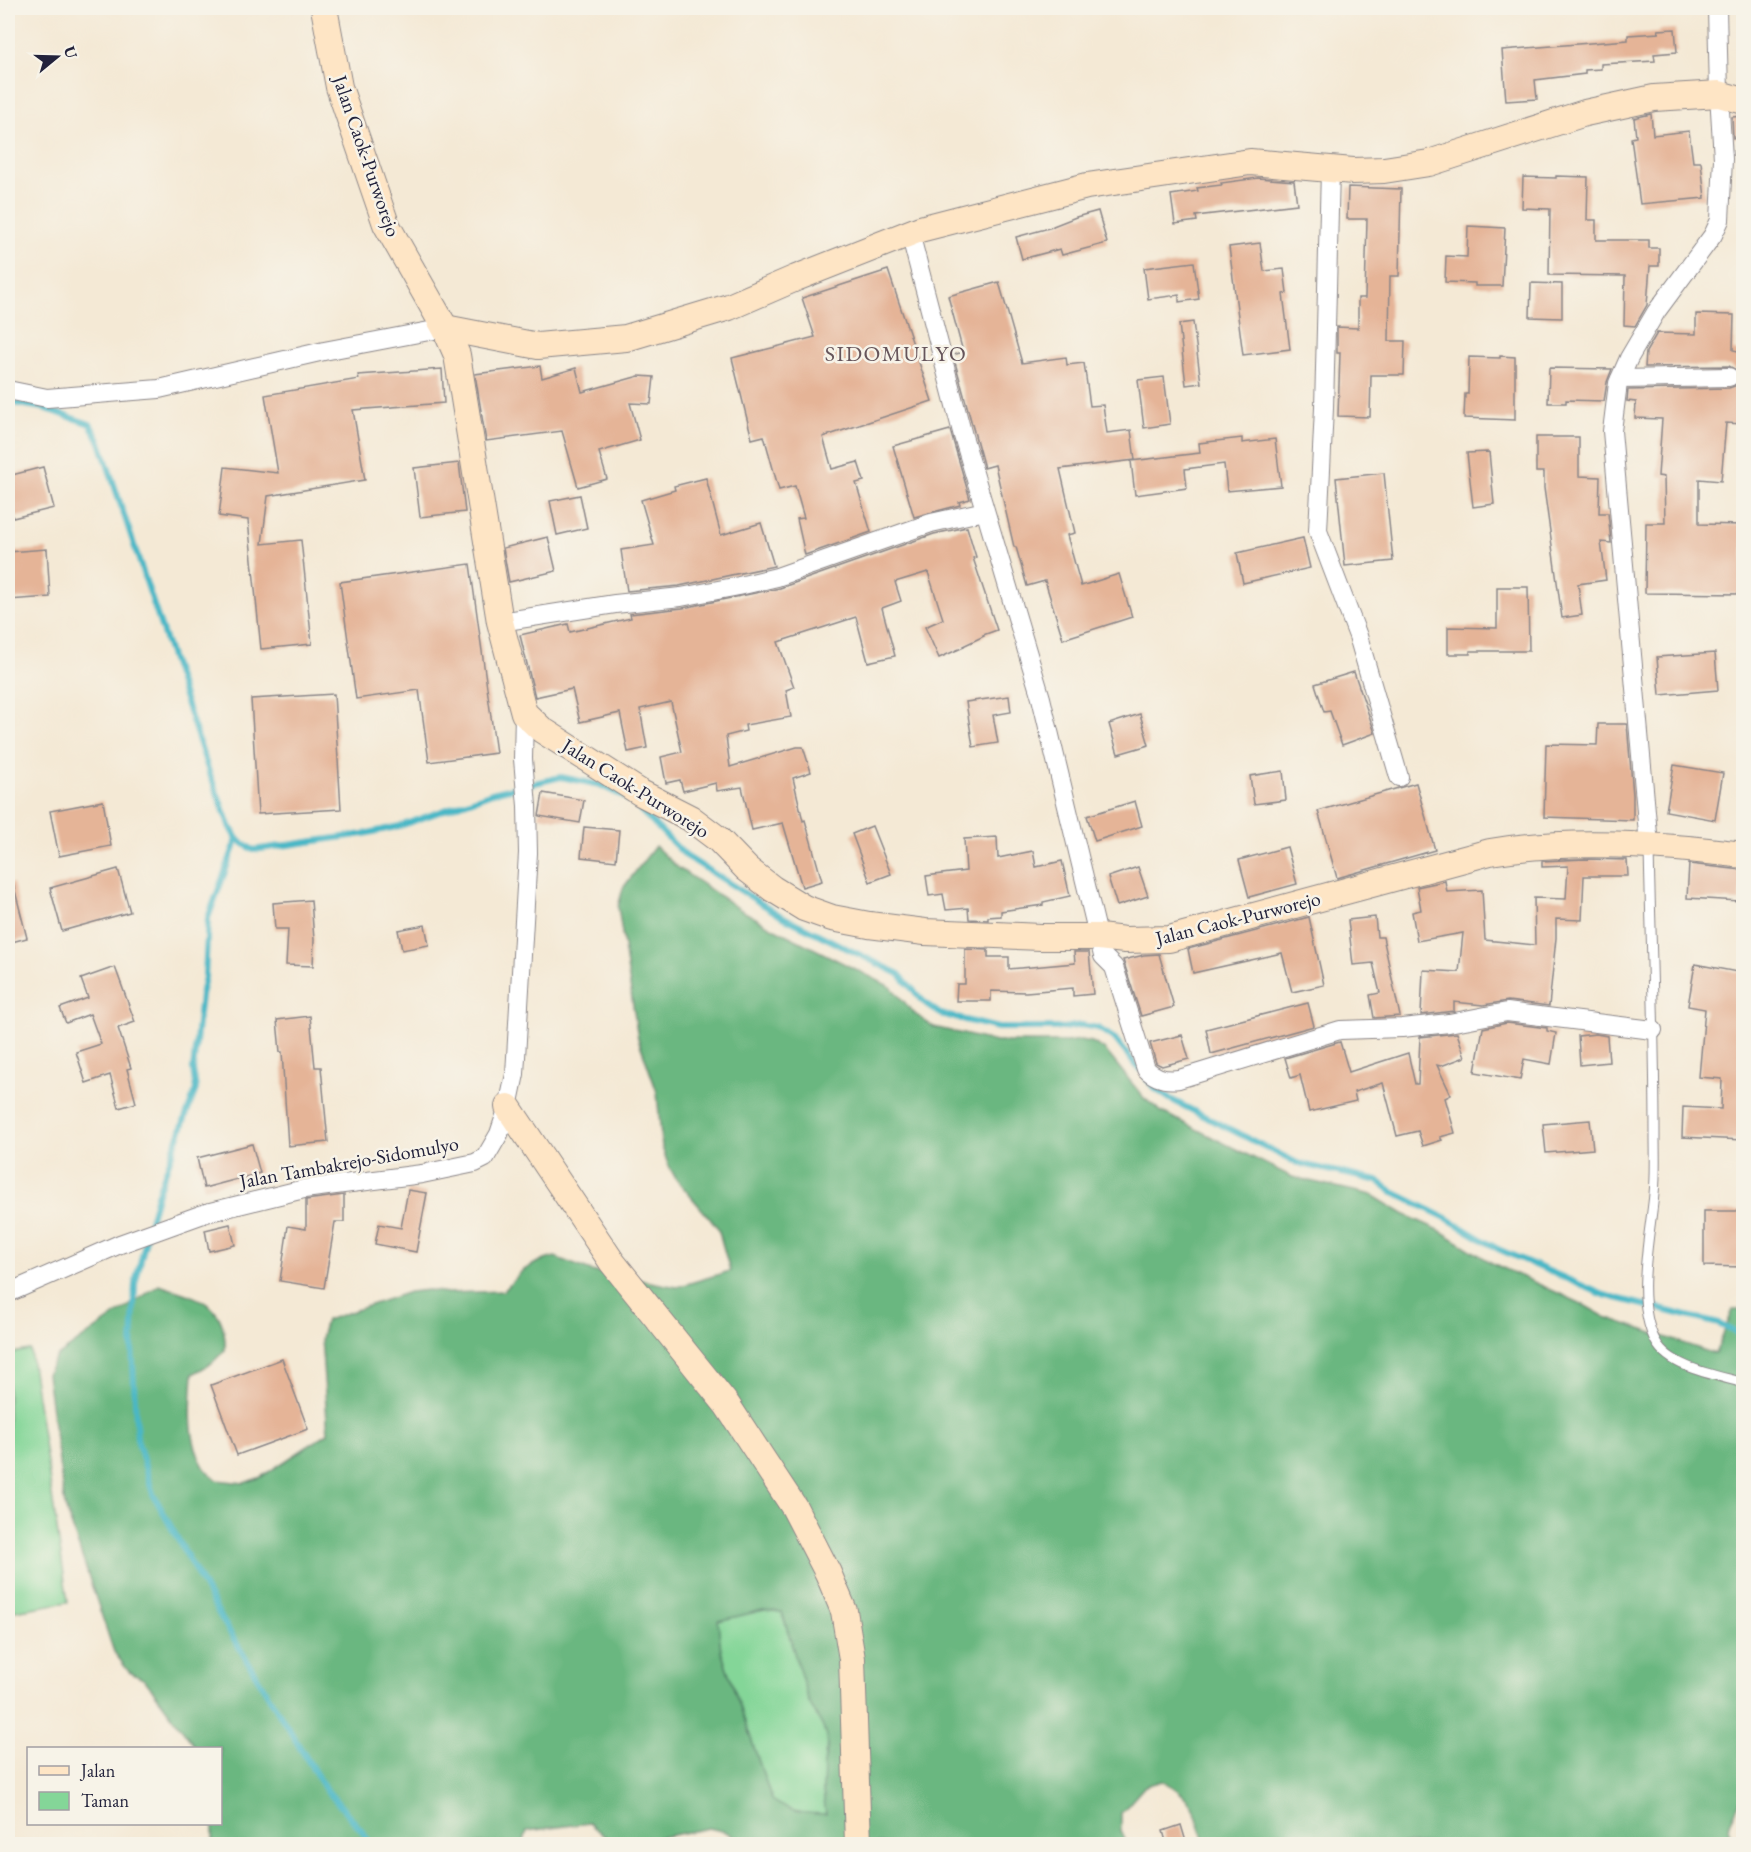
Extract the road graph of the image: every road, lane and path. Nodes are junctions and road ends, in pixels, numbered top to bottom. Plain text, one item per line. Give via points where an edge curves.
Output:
1 (324, 8) edge
2 (1717, 8) edge
3 (1719, 94) junction
4 (1743, 101) edge
5 (1330, 170) junction
6 (910, 233) junction
7 (445, 328) junction
8 (1729, 377) dead end
9 (1620, 379) junction
10 (8, 390) edge
11 (985, 510) junction
12 (500, 622) junction
13 (524, 713) junction
14 (1399, 777) dead end
15 (1648, 845) junction
16 (1743, 855) edge
17 (1099, 937) junction
18 (1653, 1030) junction
19 (508, 1107) junction
20 (8, 1293) edge
21 (1743, 1383) edge
22 (858, 1845) edge

1 - 7 street, Jalan Caok-Purworejo via 339,87 386,224
2 - 3 street
3 - 4 street
3 - 5 street via 1654,98 1585,113 1429,163 1384,170
3 - 9 street via 1723,159 1720,220 1656,312
5 - 6 street via 1250,162 1087,186
5 - 14 street via 1318,531 1358,636
6 - 7 street via 729,307 626,338 538,346
6 - 11 street
7 - 10 street via 159,389 47,398
7 - 12 street, Jalan Caok-Purworejo via 457,355
8 - 9 street
9 - 15 street via 1612,431
11 - 12 street via 739,586
11 - 17 street via 1041,698
12 - 13 street, Jalan Caok-Purworejo
13 - 17 street, Jalan Caok-Purworejo via 542,730 597,766 690,818 764,883 804,908 832,918 926,932
13 - 19 street, Jalan Tambakrejo-Sidomulyo via 528,853 515,1074
15 - 16 street, Jalan Caok-Purworejo
15 - 17 street, Jalan Caok-Purworejo via 1527,845 1169,939
15 - 18 lane
17 - 18 street via 1103,956 1114,967 1143,1063 1151,1074 1170,1080 1340,1030 1449,1023 1507,1012
18 - 21 lane via 1654,1191 1645,1292 1647,1311 1656,1343 1665,1354 1679,1363
19 - 20 street, Jalan Tambakrejo-Sidomulyo via 492,1149 474,1163 422,1174 304,1189 206,1213 120,1244
19 - 22 street via 612,1262 727,1405 794,1507 828,1573 844,1611 852,1659

